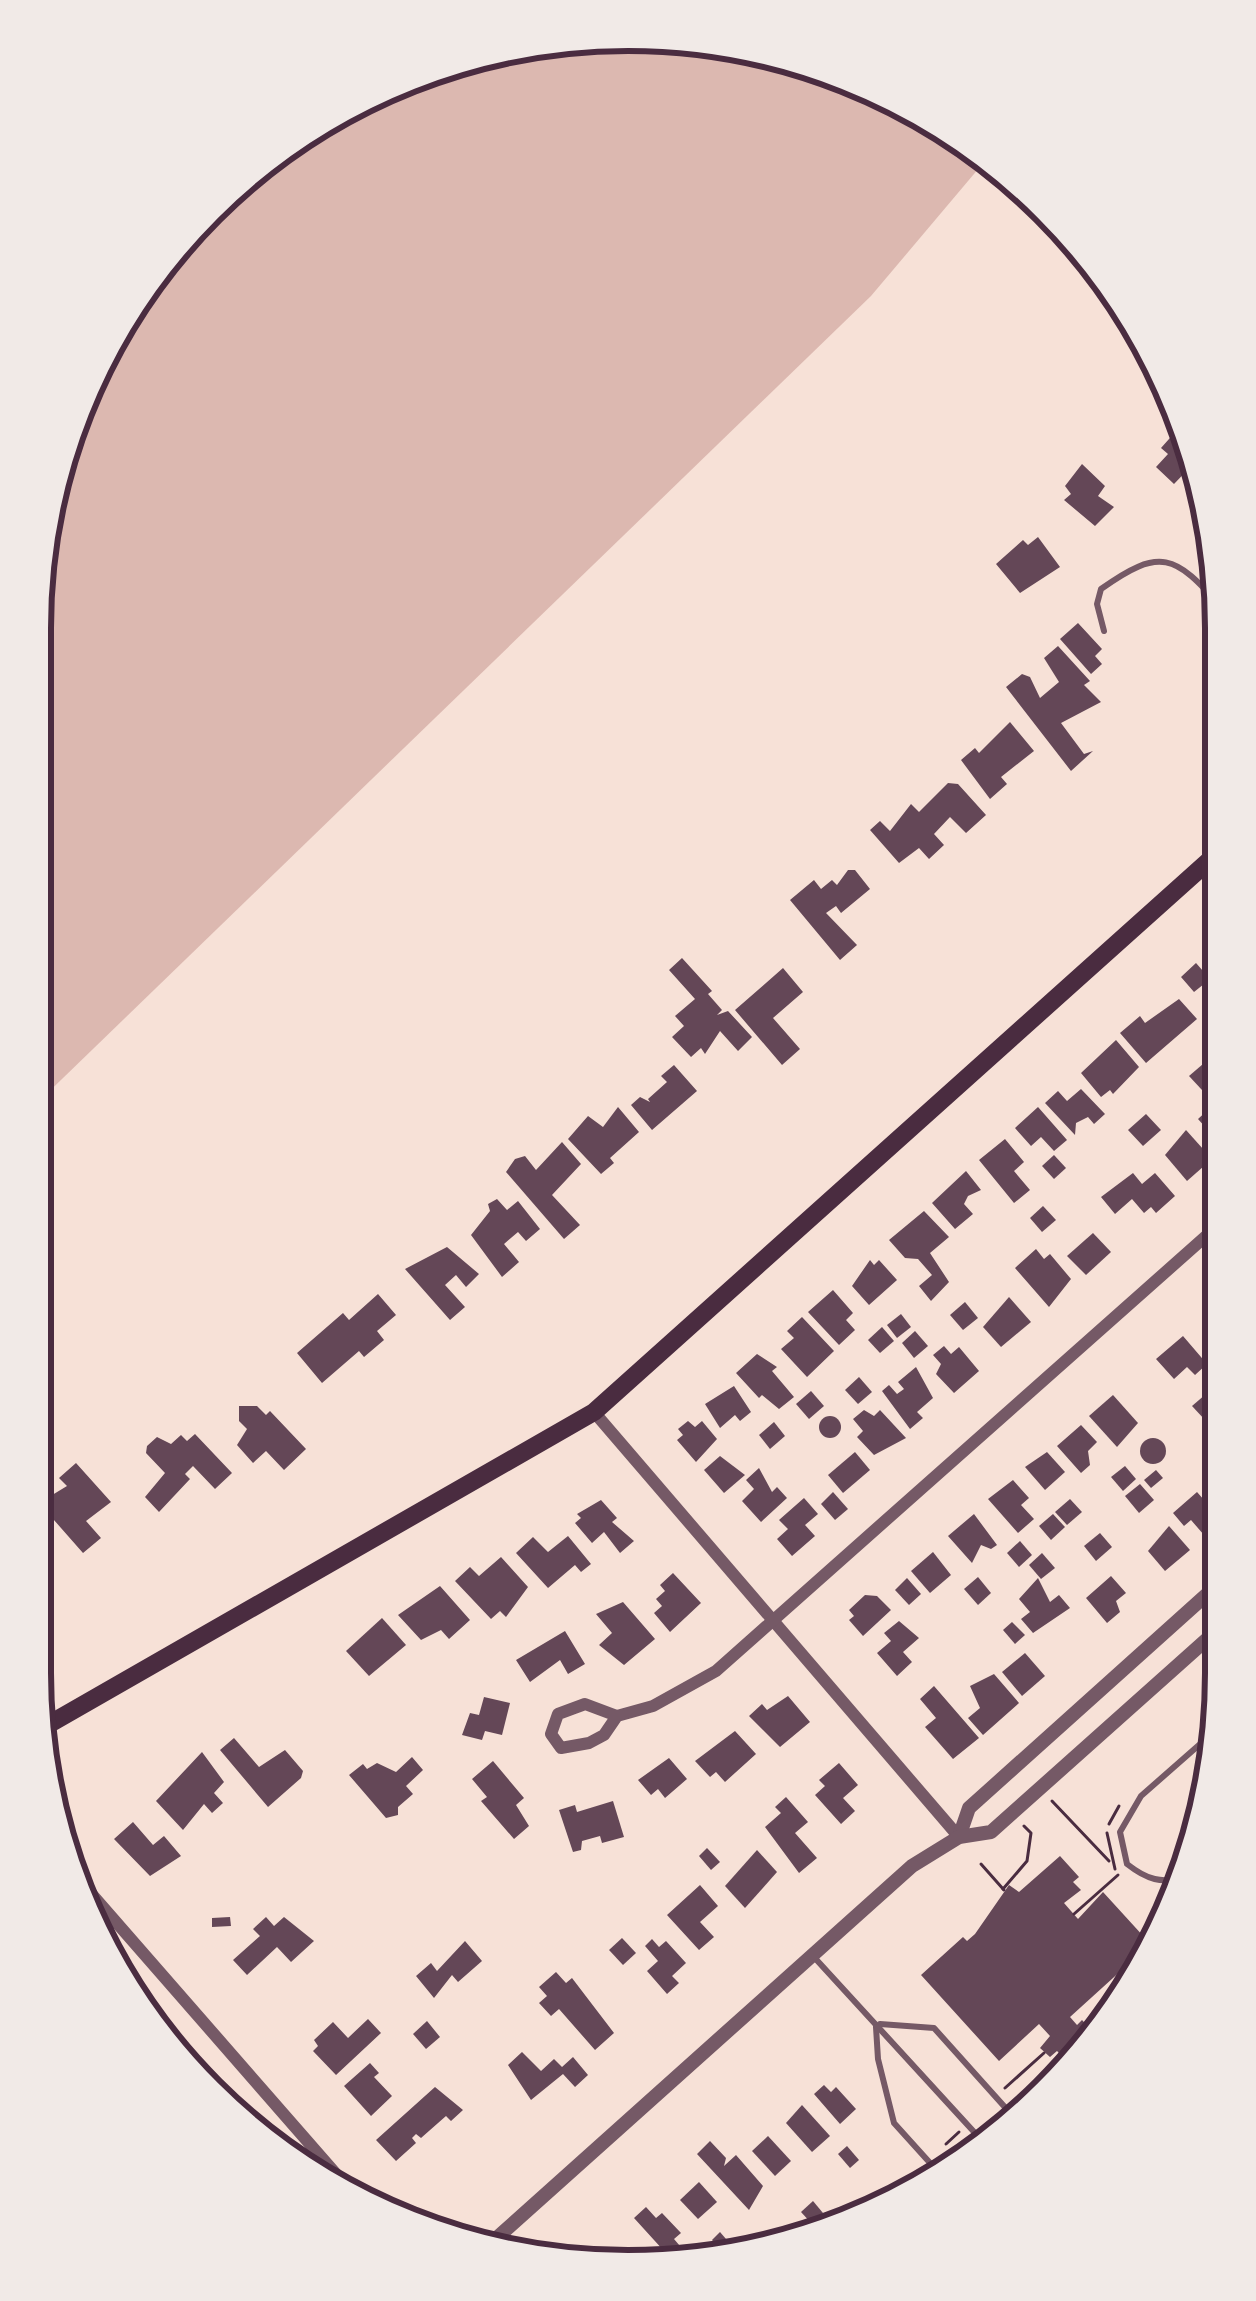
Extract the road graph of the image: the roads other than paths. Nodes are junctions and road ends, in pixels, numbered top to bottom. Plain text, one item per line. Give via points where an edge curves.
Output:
1 (1204, 586) edge
2 (1103, 631) dead end
3 (1205, 864) edge
4 (1205, 1237) edge
5 (594, 1412) junction
6 (1205, 1596) edge
7 (773, 1624) junction
8 (1205, 1642) edge
9 (617, 1717) junction
10 (53, 1722) edge
11 (1200, 1744) edge
12 (959, 1837) junction
13 (1166, 1880) edge
14 (99, 1903) edge
15 (811, 1954) junction
16 (876, 2024) junction
17 (1006, 2109) edge
18 (976, 2134) edge
19 (931, 2164) edge
20 (331, 2168) edge
21 (500, 2235) edge

1 - 2 lane via 1170,561 1138,562 1101,589
3 - 5 main road
4 - 7 street
5 - 7 street
5 - 10 main road
6 - 12 street via 969,1808
7 - 9 street via 716,1671
7 - 12 street
8 - 12 street via 991,1832
9 - 9 street via 585,1704 558,1714 550,1734 561,1748 575,1748 604,1735
11 - 13 lane via 1141,1796 1120,1832 1126,1864
12 - 15 street via 912,1866
14 - 20 street
15 - 16 lane
15 - 21 street
16 - 17 lane via 934,2028
16 - 18 lane
16 - 19 lane via 894,2123

